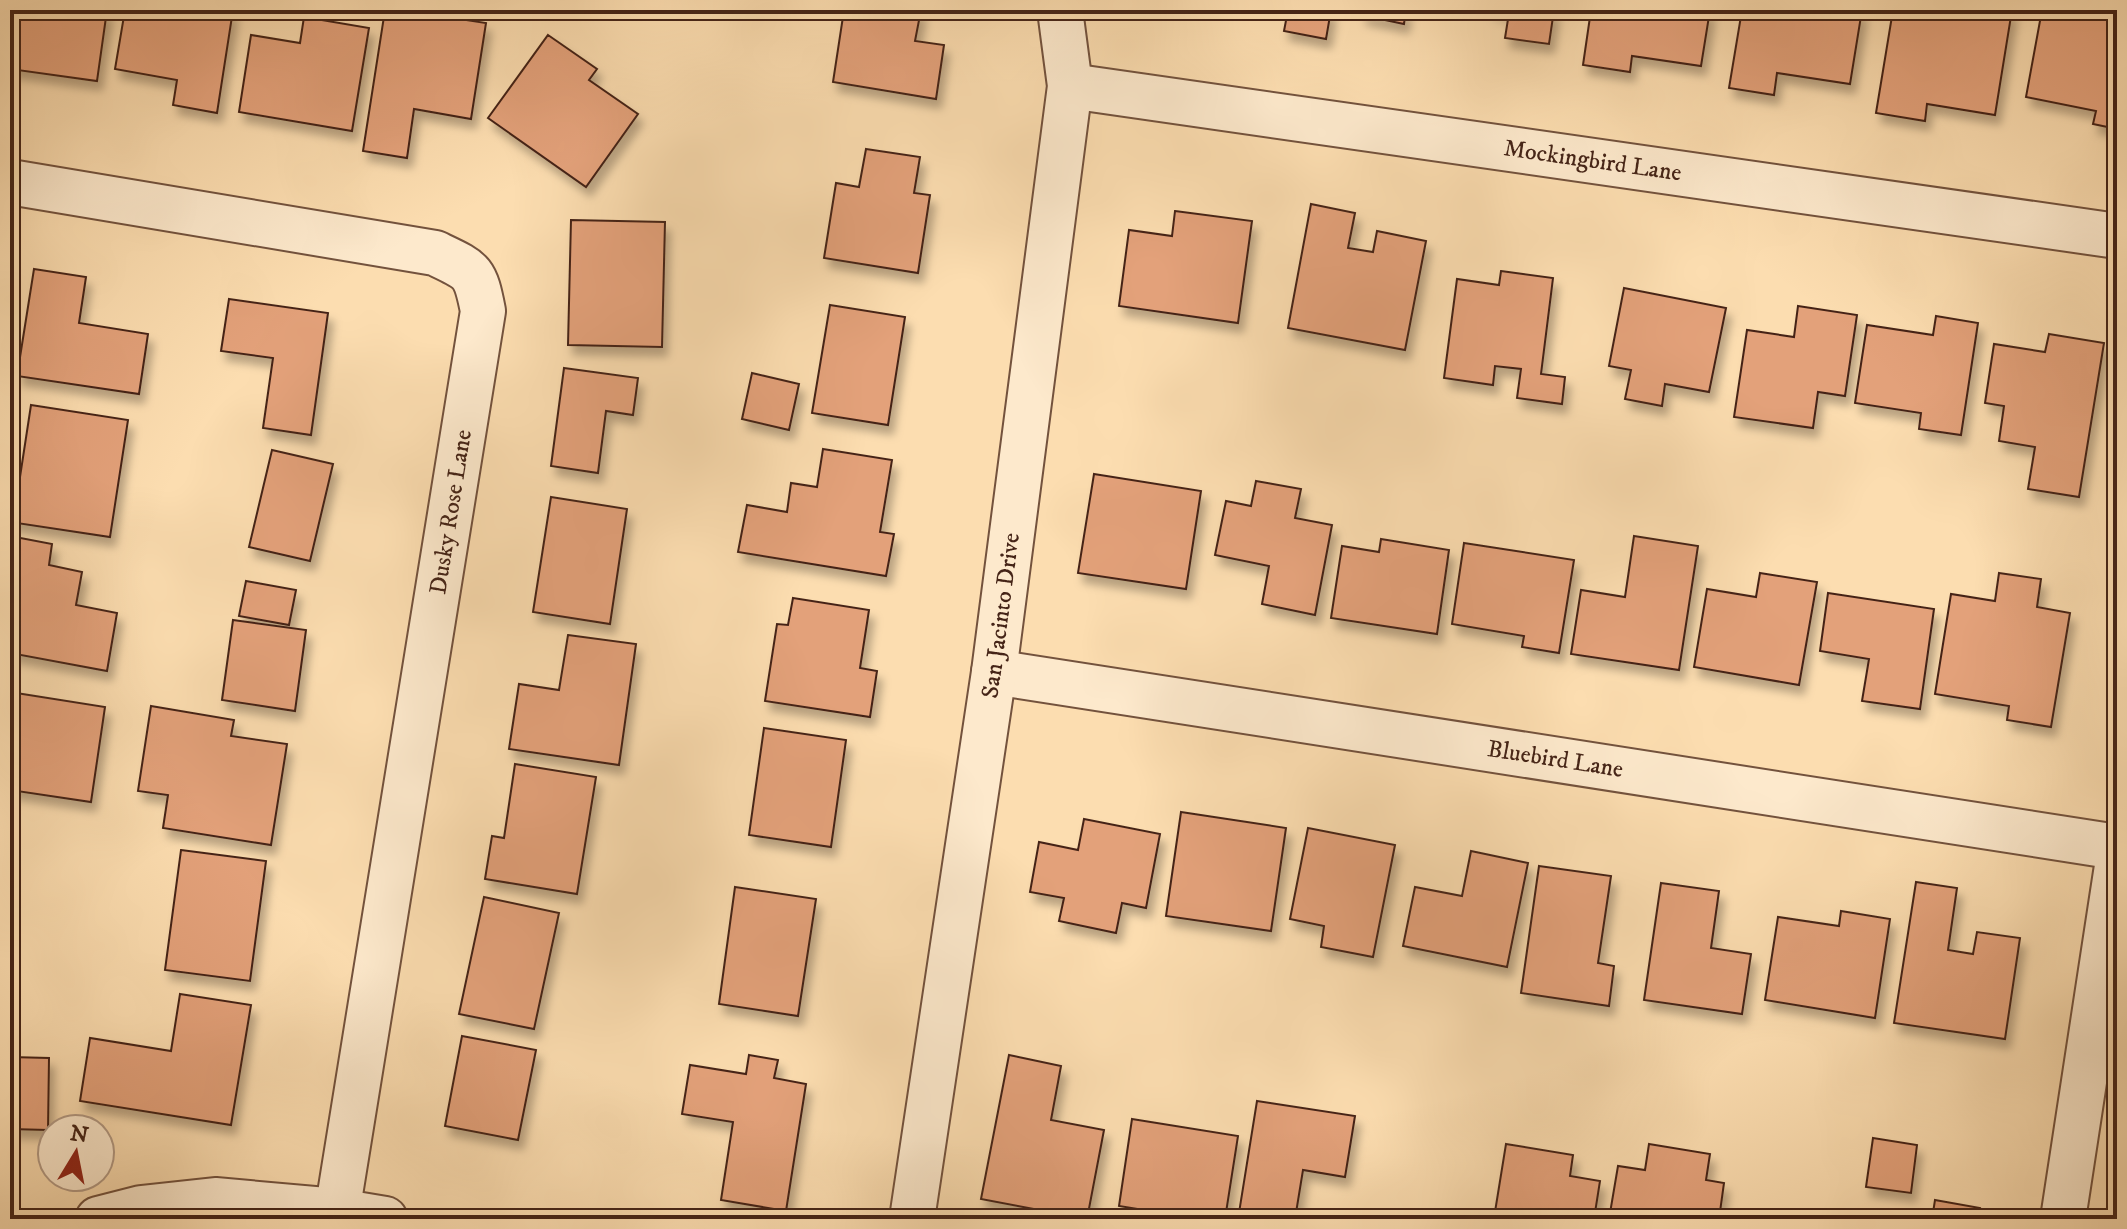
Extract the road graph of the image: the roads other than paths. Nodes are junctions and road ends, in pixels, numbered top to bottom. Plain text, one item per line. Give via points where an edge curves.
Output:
1 (1060, 10) edge
2 (1070, 86) junction
3 (10, 182) edge
4 (2117, 236) edge
5 (994, 672) junction
6 (2117, 847) edge
7 (2117, 866) edge
8 (337, 1215) edge
9 (98, 1219) edge
10 (385, 1219) edge
11 (912, 1219) edge
12 (2063, 1219) edge

1 - 2 street, San Jacinto Drive
2 - 4 street, Mockingbird Lane
2 - 5 street, San Jacinto Drive
3 - 8 street, Dusky Rose Lane via 435,253 477,278 483,311
5 - 6 street, Bluebird Lane
5 - 11 street, San Jacinto Drive
7 - 12 street
8 - 9 street via 215,1200
8 - 10 street

